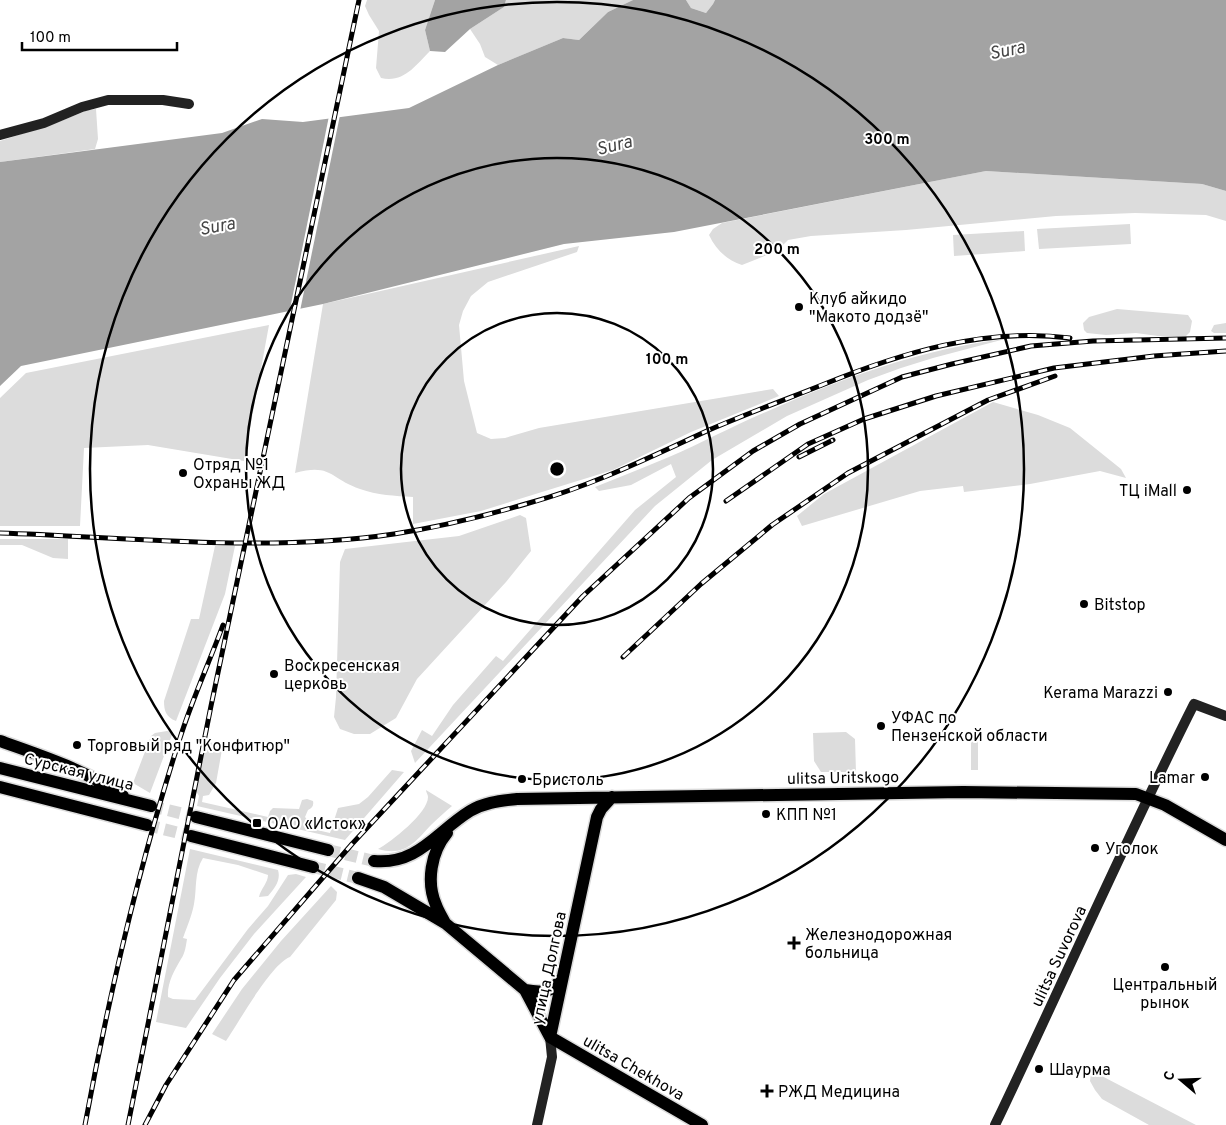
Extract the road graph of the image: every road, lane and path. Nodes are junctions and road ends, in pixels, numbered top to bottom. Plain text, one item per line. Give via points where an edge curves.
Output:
1 (189, 104) dead end
2 (0, 135) edge
3 (1226, 716) edge
4 (0, 741) edge
5 (0, 768) edge
6 (0, 787) edge
7 (580, 797) junction
8 (612, 797) junction
9 (1147, 798) junction
10 (130, 801) junction
11 (151, 806) tunnel mouth
12 (196, 817) tunnel mouth
13 (597, 817) junction
14 (455, 823) junction
15 (146, 825) tunnel mouth
16 (191, 836) tunnel mouth
17 (1226, 840) edge
18 (328, 850) tunnel mouth
19 (374, 861) tunnel mouth
20 (313, 867) tunnel mouth
21 (358, 878) tunnel mouth
22 (445, 923) junction
23 (563, 976) junction
24 (525, 990) junction
25 (550, 1037) junction
26 (537, 1125) edge
27 (702, 1125) edge
28 (995, 1125) edge

1 - 2 main road via 163,100 108,100
3 - 9 main road, ulitsa Suvorova via 1194,704
4 - 10 main road via 59,762 102,782
5 - 10 main road, Сурская улица
6 - 15 main road
7 - 8 main road, ulitsa Uritskogo
7 - 13 main road via 592,804
7 - 14 main road, ulitsa Uritskogo via 487,803
8 - 9 main road, ulitsa Uritskogo via 971,792 1136,794
8 - 13 main road, улица Долгова
9 - 17 main road, ulitsa Uritskogo
9 - 28 main road, ulitsa Suvorova
10 - 11 main road, Сурская улица
12 - 18 main road
13 - 23 main road, улица Долгова
14 - 19 main road via 404,858
14 - 22 main road via 441,840 433,860 430,882 435,904
16 - 20 main road
21 - 22 main road via 384,887
22 - 24 main road
23 - 24 main road via 548,992
23 - 25 main road, улица Долгова
24 - 25 main road
25 - 26 main road, улица Долгова via 552,1057
25 - 27 main road, ulitsa Chekhova

